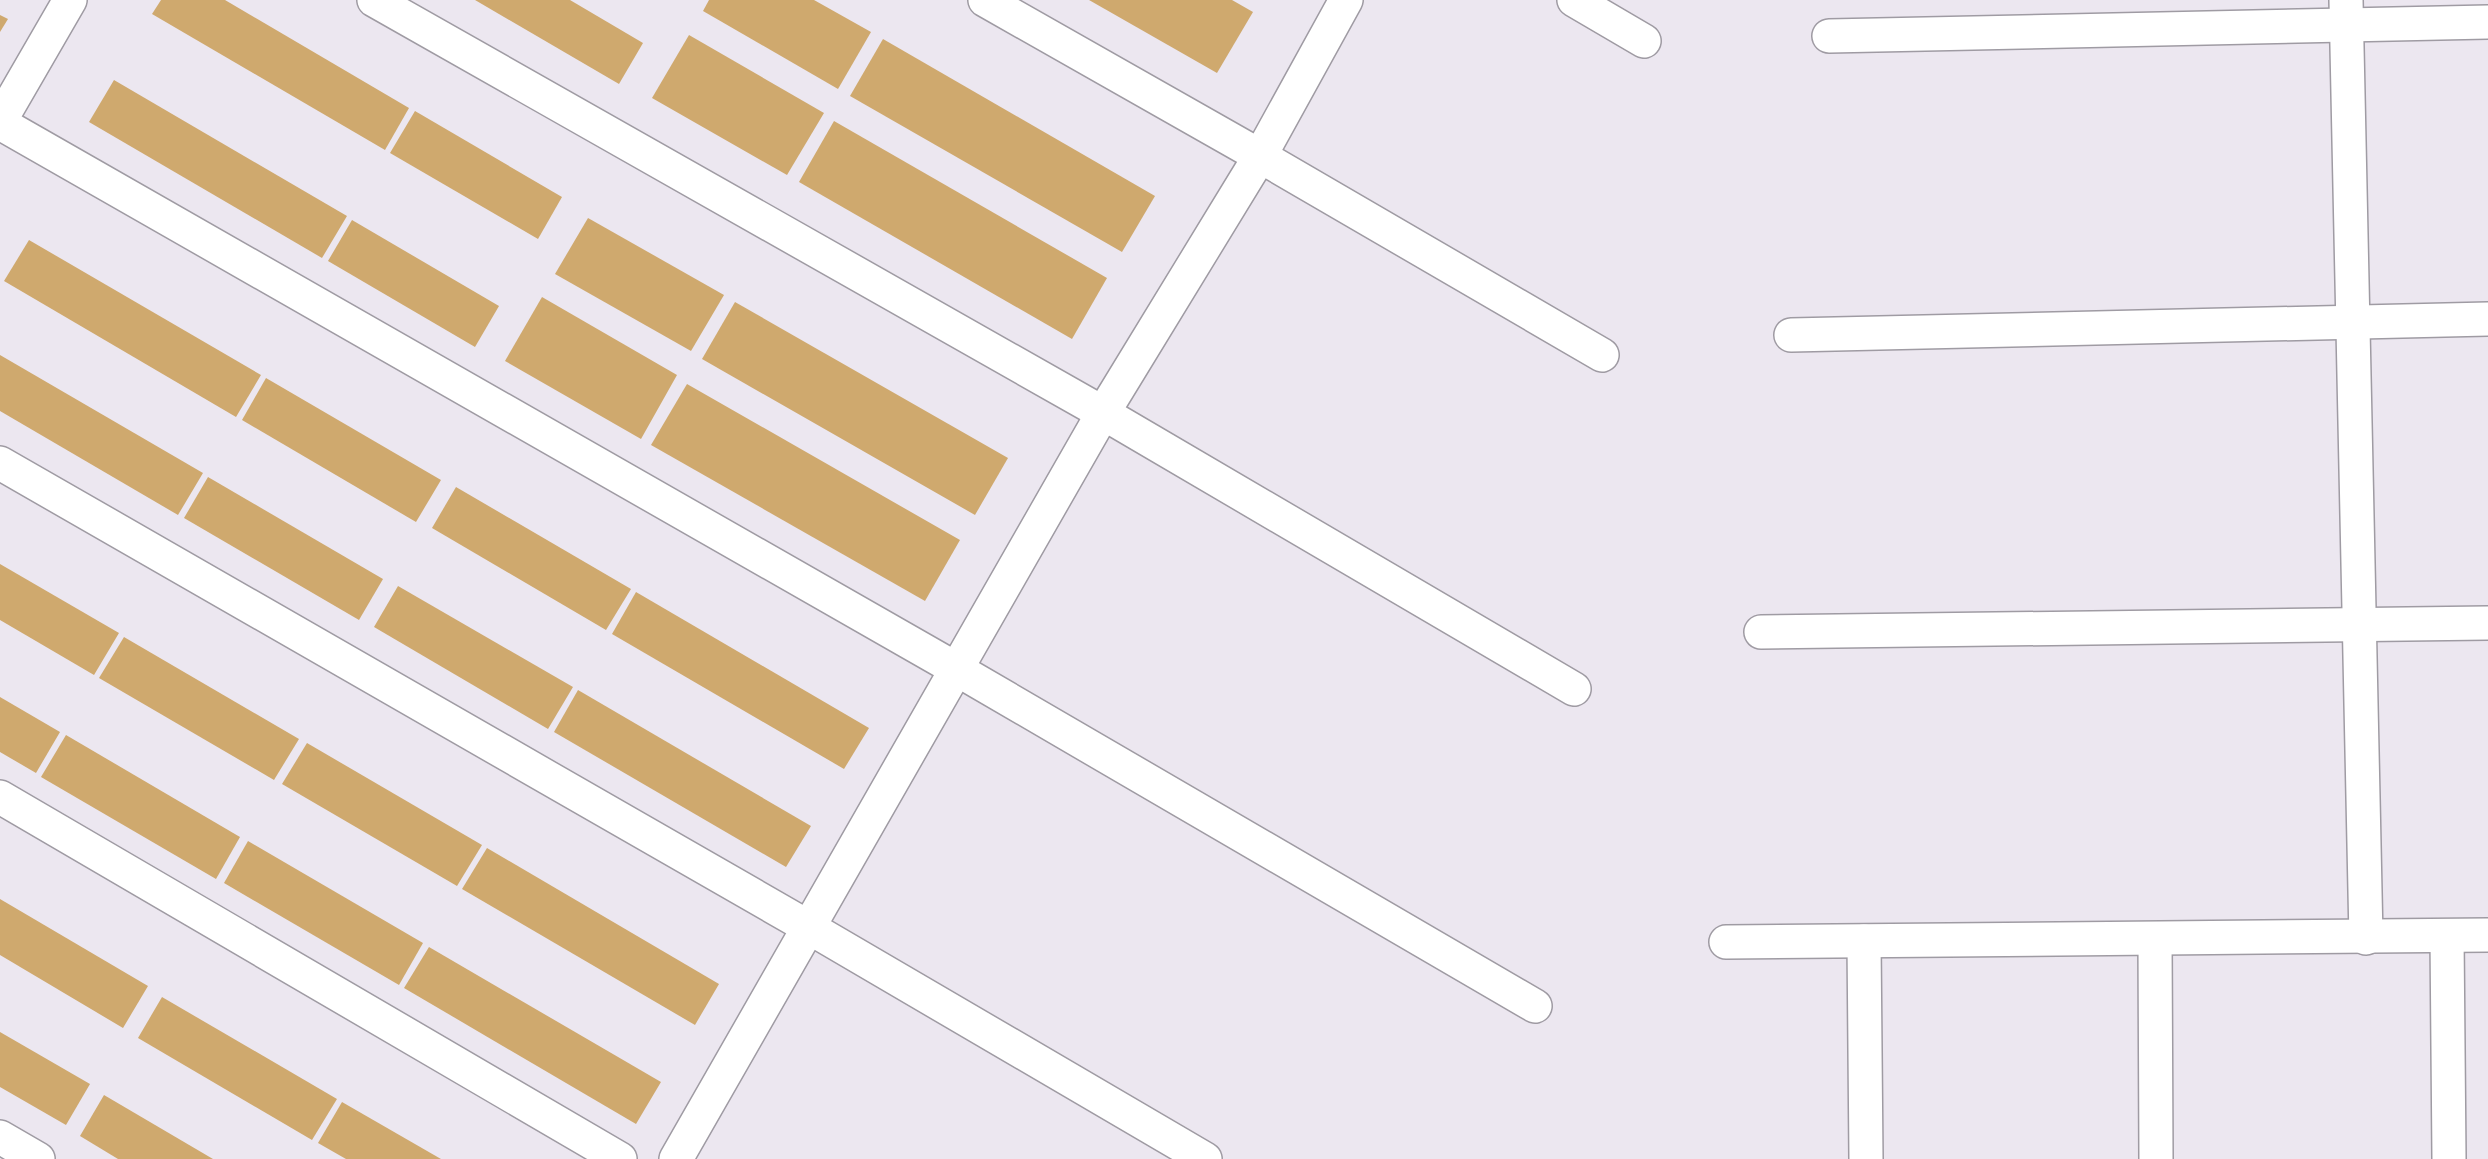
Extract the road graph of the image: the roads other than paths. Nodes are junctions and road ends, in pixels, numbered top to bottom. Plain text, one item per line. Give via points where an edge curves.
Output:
1 (70, 0) edge
2 (374, 0) edge
3 (985, 0) edge
4 (1346, 0) edge
5 (1574, 0) edge
6 (2347, 12) edge
7 (2488, 22) edge
8 (1829, 36) dead end
9 (1644, 41) dead end
10 (0, 122) edge
11 (1260, 156) junction
12 (2488, 319) edge
13 (2354, 322) junction
14 (1791, 335) dead end
15 (1602, 355) dead end
16 (1104, 413) junction
17 (0, 463) edge
18 (2488, 623) edge
19 (2360, 625) junction
20 (1761, 632) dead end
21 (958, 670) junction
22 (1574, 688) dead end
23 (0, 797) edge
24 (810, 928) junction
25 (2488, 935) edge
26 (2447, 936) junction
27 (2366, 938) junction
28 (2155, 939) junction
29 (1864, 941) junction
30 (1726, 942) dead end
31 (1535, 1006) dead end
32 (0, 1137) edge
33 (38, 1159) edge
34 (620, 1159) edge
35 (676, 1159) edge
36 (1205, 1159) edge
37 (1866, 1159) edge
38 (2156, 1159) edge
39 (2449, 1159) edge

1 - 10 street
2 - 16 street
3 - 11 street
4 - 11 street
5 - 9 street
6 - 7 street
6 - 8 street
6 - 13 street
10 - 21 street
11 - 15 street
11 - 16 street
12 - 13 street
13 - 14 street
13 - 19 street
16 - 21 street
16 - 22 street
17 - 24 street
18 - 19 street
19 - 20 street
19 - 27 street
21 - 24 street
21 - 31 street
23 - 34 street
24 - 35 street
24 - 36 street
25 - 26 street
26 - 27 street
26 - 39 street
27 - 28 street
28 - 29 street
28 - 38 street
29 - 30 street
29 - 37 street
32 - 33 street

